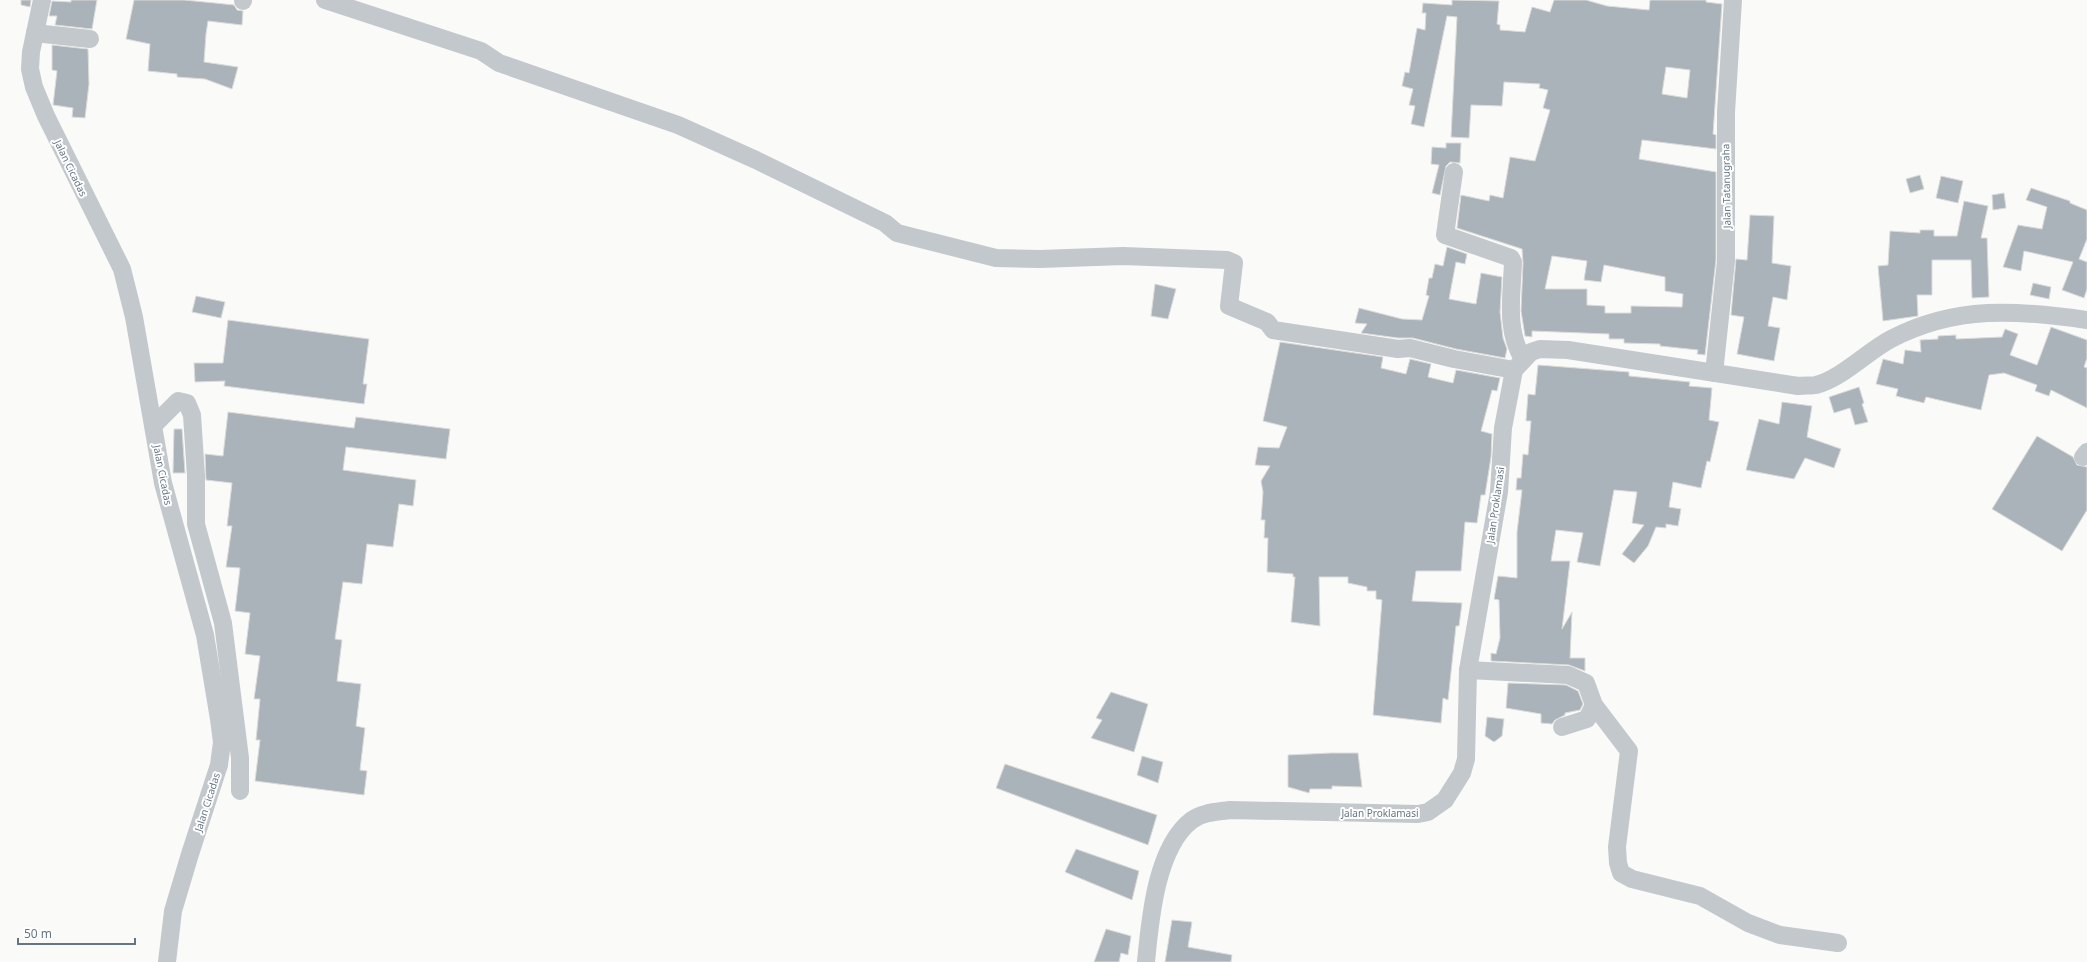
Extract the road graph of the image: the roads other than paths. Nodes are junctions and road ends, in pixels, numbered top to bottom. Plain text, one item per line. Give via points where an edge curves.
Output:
1 (42, 0) edge
2 (326, 0) edge
3 (1733, 0) edge
4 (35, 33) junction
5 (90, 38) dead end
6 (1454, 172) dead end
7 (2087, 320) edge
8 (1518, 365) junction
9 (1714, 373) junction
10 (154, 425) junction
11 (1468, 670) junction
12 (1594, 705) junction
13 (1562, 727) dead end
14 (240, 791) dead end
15 (1838, 943) dead end
16 (167, 962) edge
17 (1146, 962) edge

1 - 4 street, Jalan Cicadas
2 - 8 street via 481,51 493,61 678,125 885,223 897,233 989,256 1040,259 1122,256 1231,261 1228,306 1267,322 1273,330 1398,350 1410,348 1454,359
3 - 9 street, Jalan Tatanugraha via 1726,112 1726,260
4 - 5 street
4 - 10 street, Jalan Cicadas via 30,69 34,87 122,269 134,316
6 - 8 street via 1445,235 1511,258 1511,316
7 - 9 street via 2015,312 1956,315 1893,338 1844,371 1817,384 1798,386
8 - 9 street via 1531,352 1540,349 1568,350
8 - 11 street, Jalan Proklamasi via 1503,428 1499,492
10 - 14 street via 178,401 187,403 192,422 196,524 223,623 240,758
10 - 16 street, Jalan Cicadas via 163,483 206,635 222,742 220,765 173,911
11 - 12 street via 1572,677 1586,683
11 - 17 street, Jalan Proklamasi via 1466,759 1462,773 1445,800 1428,812 1418,814 1230,810 1207,813 1193,820 1174,839 1160,877
12 - 13 street via 1587,719
12 - 15 street via 1629,751 1617,847 1621,873 1700,896 1748,923 1780,935

